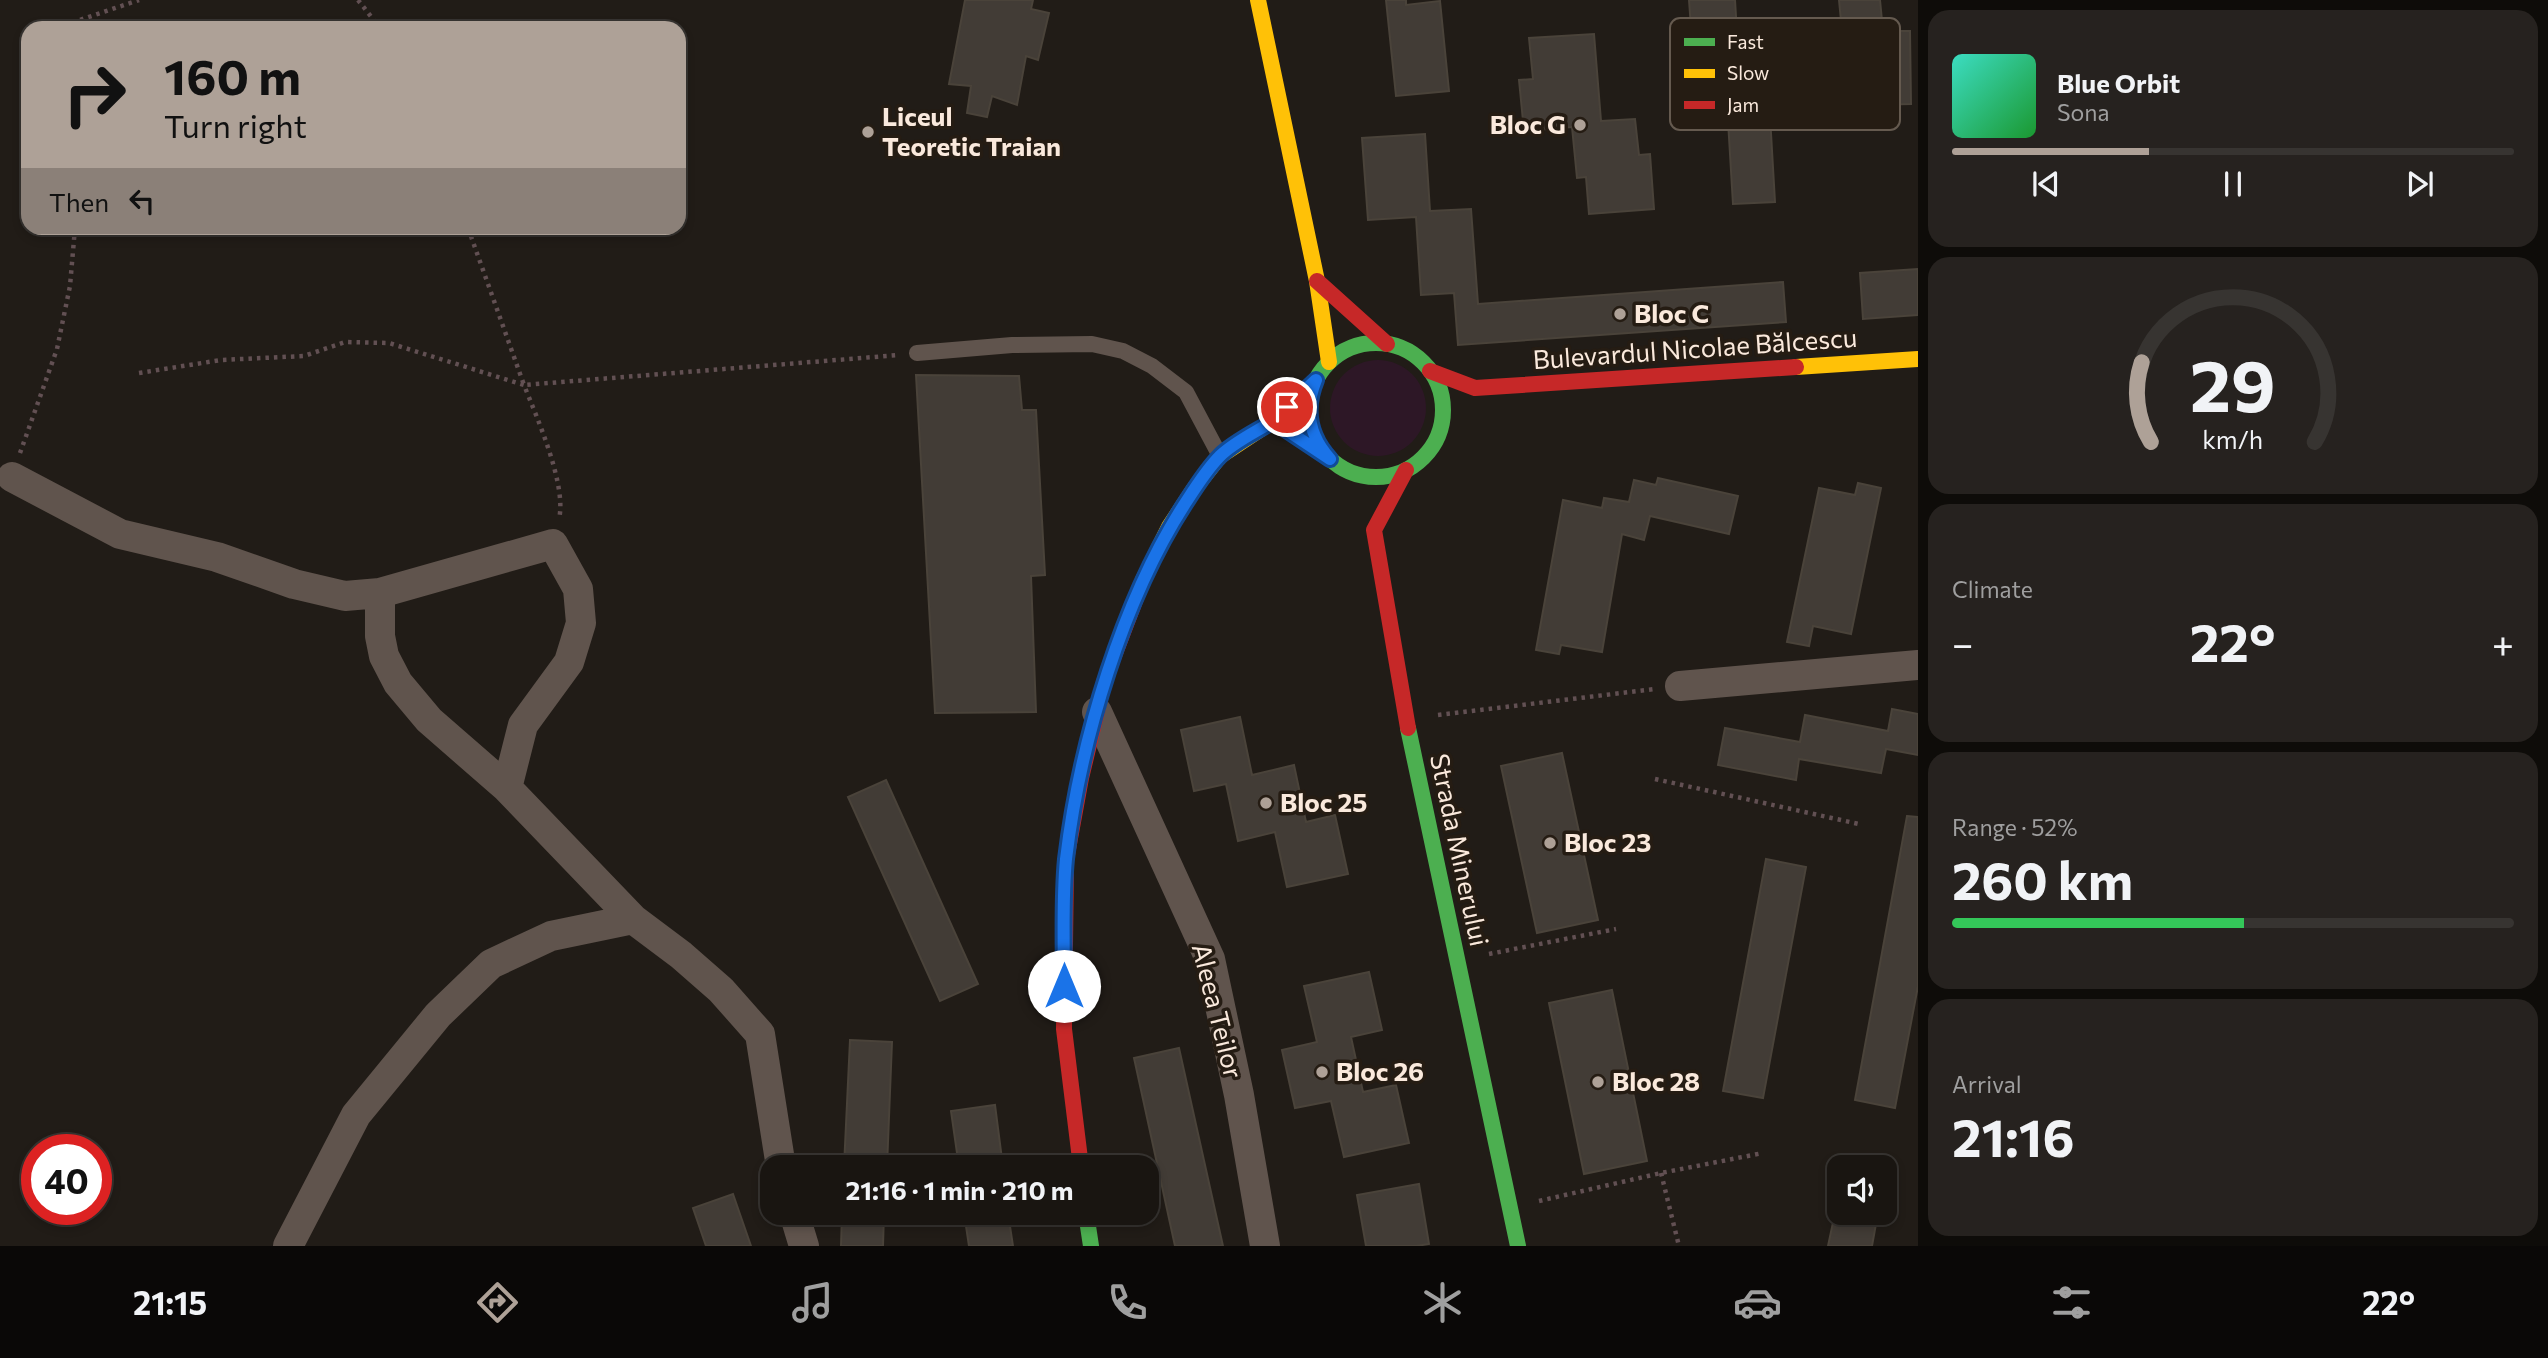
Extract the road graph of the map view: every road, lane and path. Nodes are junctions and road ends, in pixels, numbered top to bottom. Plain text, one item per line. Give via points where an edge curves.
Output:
1 (139, 0) edge
2 (358, 0) edge
3 (1258, 0) edge
4 (77, 21) edge
5 (374, 21) edge
6 (74, 235) edge
7 (470, 235) edge
8 (1317, 281) junction
9 (1387, 344) junction
10 (917, 354) joint
11 (1918, 359) edge
12 (1329, 362) junction
13 (1430, 371) junction
14 (139, 373) dead end
15 (1316, 380) junction
16 (524, 385) junction
17 (1466, 399) junction
18 (1284, 428) junction
19 (1440, 431) junction
20 (1220, 456) junction
21 (1330, 459) junction
22 (1406, 470) junction
23 (12, 477) joint
24 (1345, 483) dead end
25 (553, 544) junction
26 (380, 593) junction
27 (1918, 666) edge
28 (1680, 686) joint
29 (1097, 712) junction
30 (1406, 719) junction
31 (1655, 779) dead end
32 (507, 788) junction
33 (1859, 824) dead end
34 (633, 919) junction
35 (1616, 929) dead end
36 (1510, 950) dead end
37 (1763, 1153) dead end
38 (779, 1155) edge
39 (1079, 1155) edge
40 (1661, 1173) junction
41 (1511, 1208) junction
42 (798, 1225) edge
43 (1088, 1225) edge
44 (288, 1246) edge
45 (804, 1246) edge
46 (1091, 1246) edge
47 (1265, 1246) edge
48 (1518, 1246) edge
49 (1679, 1246) edge

1 - 4 path
2 - 5 path
3 - 8 street
6 - 23 path via 58,349
7 - 16 path
8 - 9 street
8 - 12 street
9 - 12 street via 1350,348
9 - 13 street via 1411,354
10 - 16 path
10 - 20 lane via 1012,345 1092,344 1123,351 1152,366 1186,393
11 - 17 street, Bulevardul Nicolae Bălcescu
12 - 15 street
13 - 17 street
13 - 19 street via 1443,406
14 - 16 path via 221,360 303,356 345,342 389,343
15 - 18 street
15 - 21 street via 1309,416 1315,439
16 - 25 path via 551,457 561,509
17 - 19 street
18 - 20 street
18 - 21 street
19 - 22 street via 1427,454
20 - 29 street via 1169,527 1151,564 1104,682
21 - 22 street via 1361,476 1384,477
21 - 24 street
22 - 30 street, Strada Minerului via 1370,524
23 - 26 street via 120,534 217,557 345,596
25 - 26 street
25 - 32 street via 578,589 581,623 569,662 523,725
26 - 32 street via 380,636 398,683 429,720
27 - 28 street
28 - 30 path
29 - 39 street via 1066,860 1064,1029
29 - 47 street, Aleea Teilor via 1210,959
30 - 41 street, Strada Minerului
31 - 33 path
32 - 34 street
34 - 38 street via 721,990 760,1034
34 - 44 street via 551,936 491,964 438,1015 356,1115
35 - 36 path
37 - 40 path
40 - 41 path
40 - 49 path
41 - 48 street, Strada Minerului
42 - 45 street
43 - 46 street

